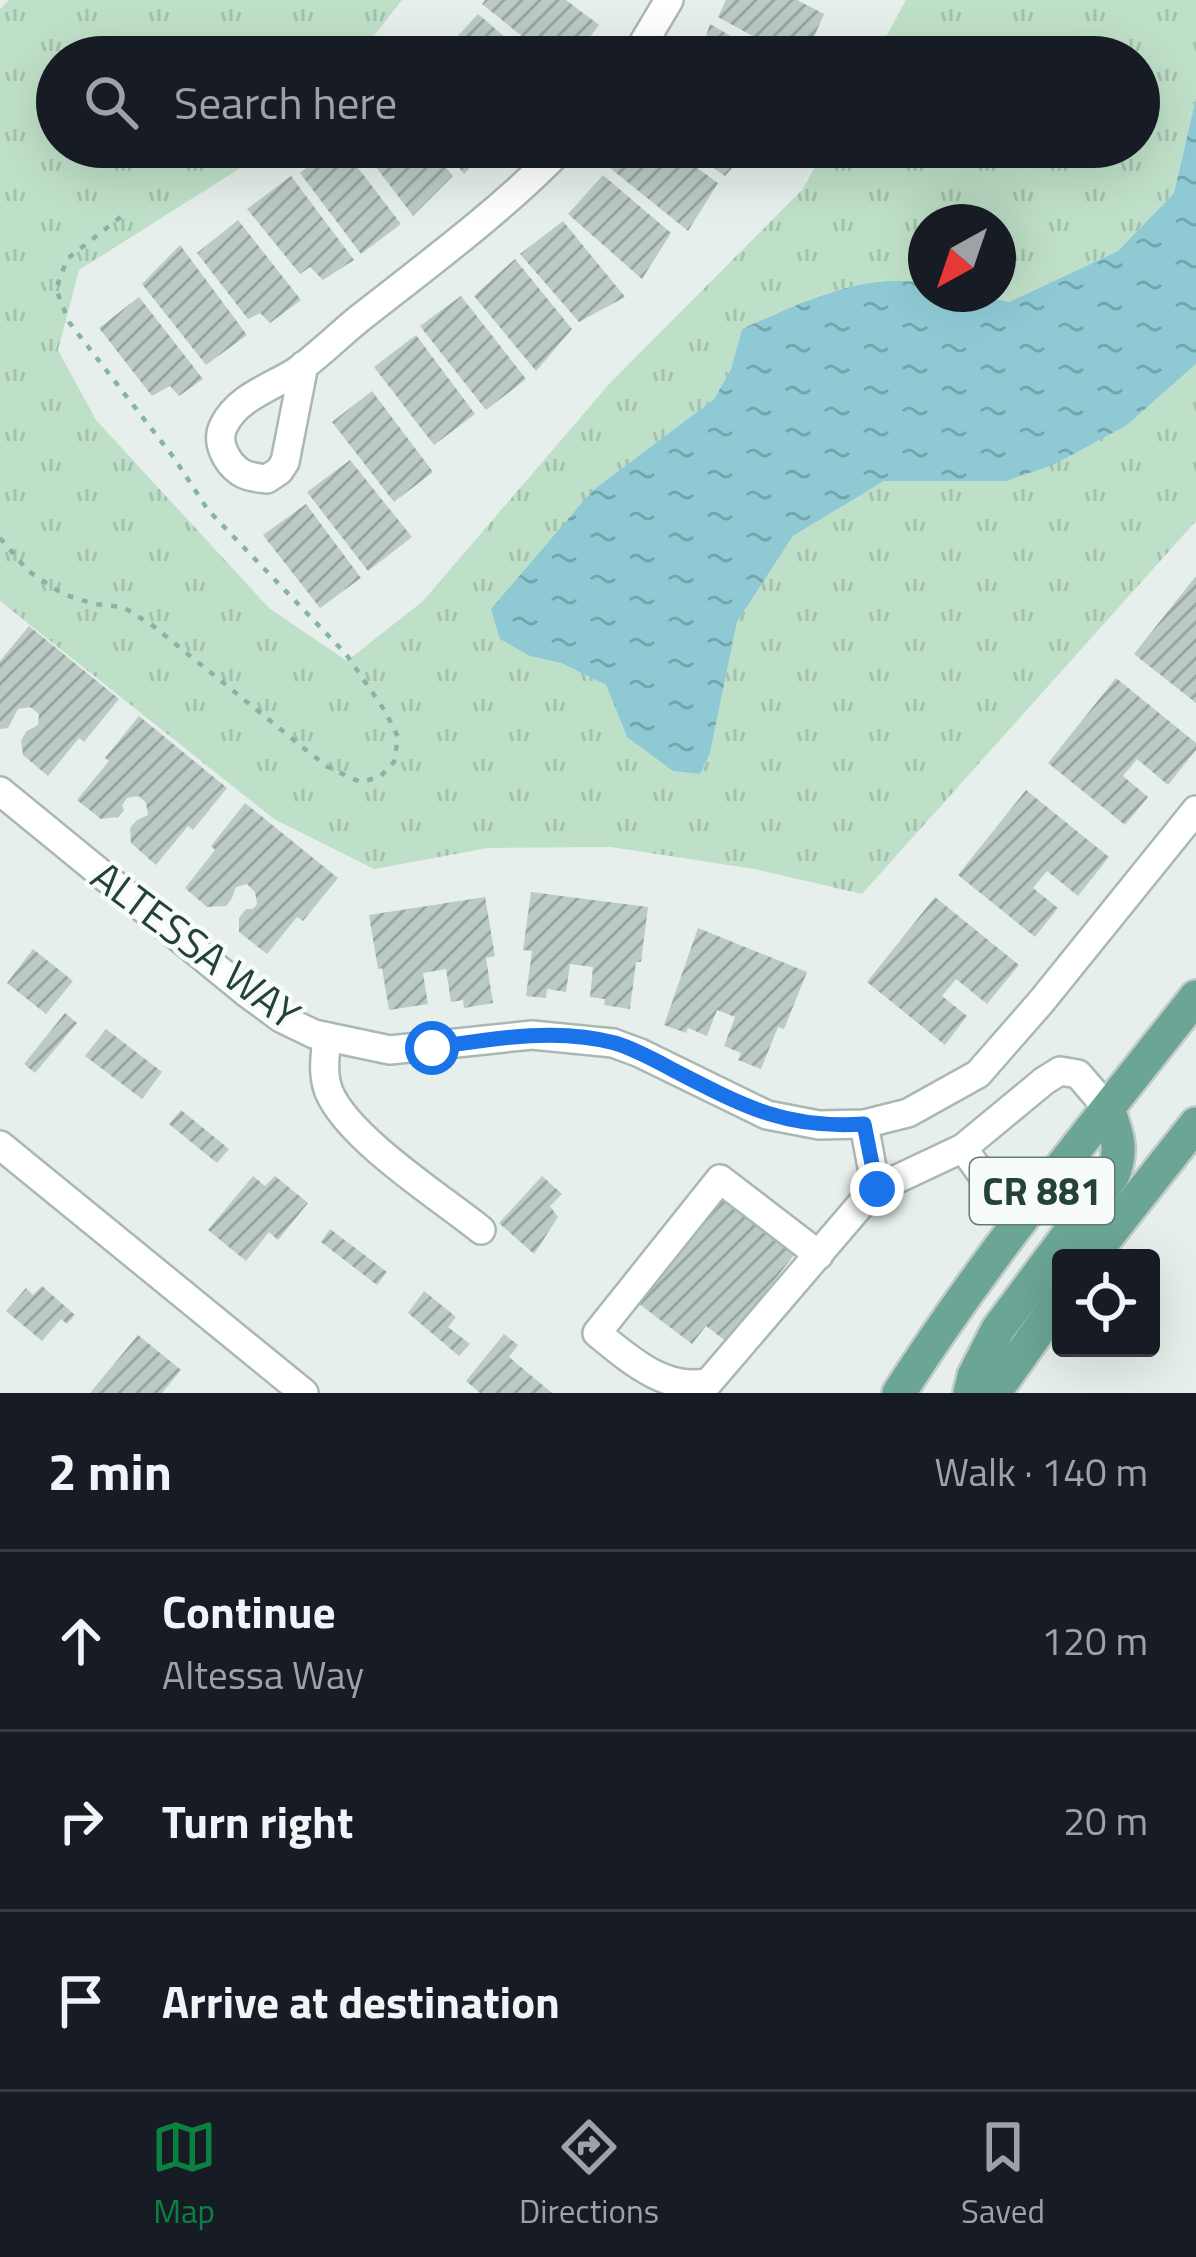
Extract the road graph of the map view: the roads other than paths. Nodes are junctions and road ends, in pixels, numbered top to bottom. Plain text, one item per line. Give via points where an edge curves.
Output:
1 (669, 0) edge
2 (648, 36) edge
3 (541, 168) edge
4 (304, 365) dead end
5 (0, 791) edge
6 (1196, 810) edge
7 (1196, 998) edge
8 (327, 1037) junction
9 (1108, 1109) junction
10 (864, 1124) junction
11 (1196, 1124) edge
12 (0, 1145) edge
13 (964, 1148) junction
14 (877, 1189) junction
15 (481, 1230) dead end
16 (1013, 1231) junction
17 (1097, 1249) edge
18 (819, 1256) junction
19 (1052, 1312) edge
20 (304, 1393) edge
21 (899, 1393) edge
22 (970, 1393) edge
23 (994, 1393) edge

1 - 2 street
3 - 4 street
5 - 8 street, ALTESSA WAY via 247,993
6 - 10 street, ALTESSA WAY via 978,1073 908,1113
7 - 9 main road, CR 881
8 - 10 street, ALTESSA WAY via 390,1051 532,1035 613,1043 767,1115
8 - 15 street via 330,1095 359,1135
9 - 13 street via 1078,1074 1060,1071
9 - 16 main road, CR 881
9 - 22 main road via 1120,1158 1114,1175 998,1329
10 - 14 street
11 - 17 main road, CR 881
12 - 20 street
13 - 14 street
13 - 16 street
14 - 18 street
16 - 21 main road, CR 881
18 - 18 street via 698,1388 663,1386 597,1333 720,1179
19 - 23 main road

